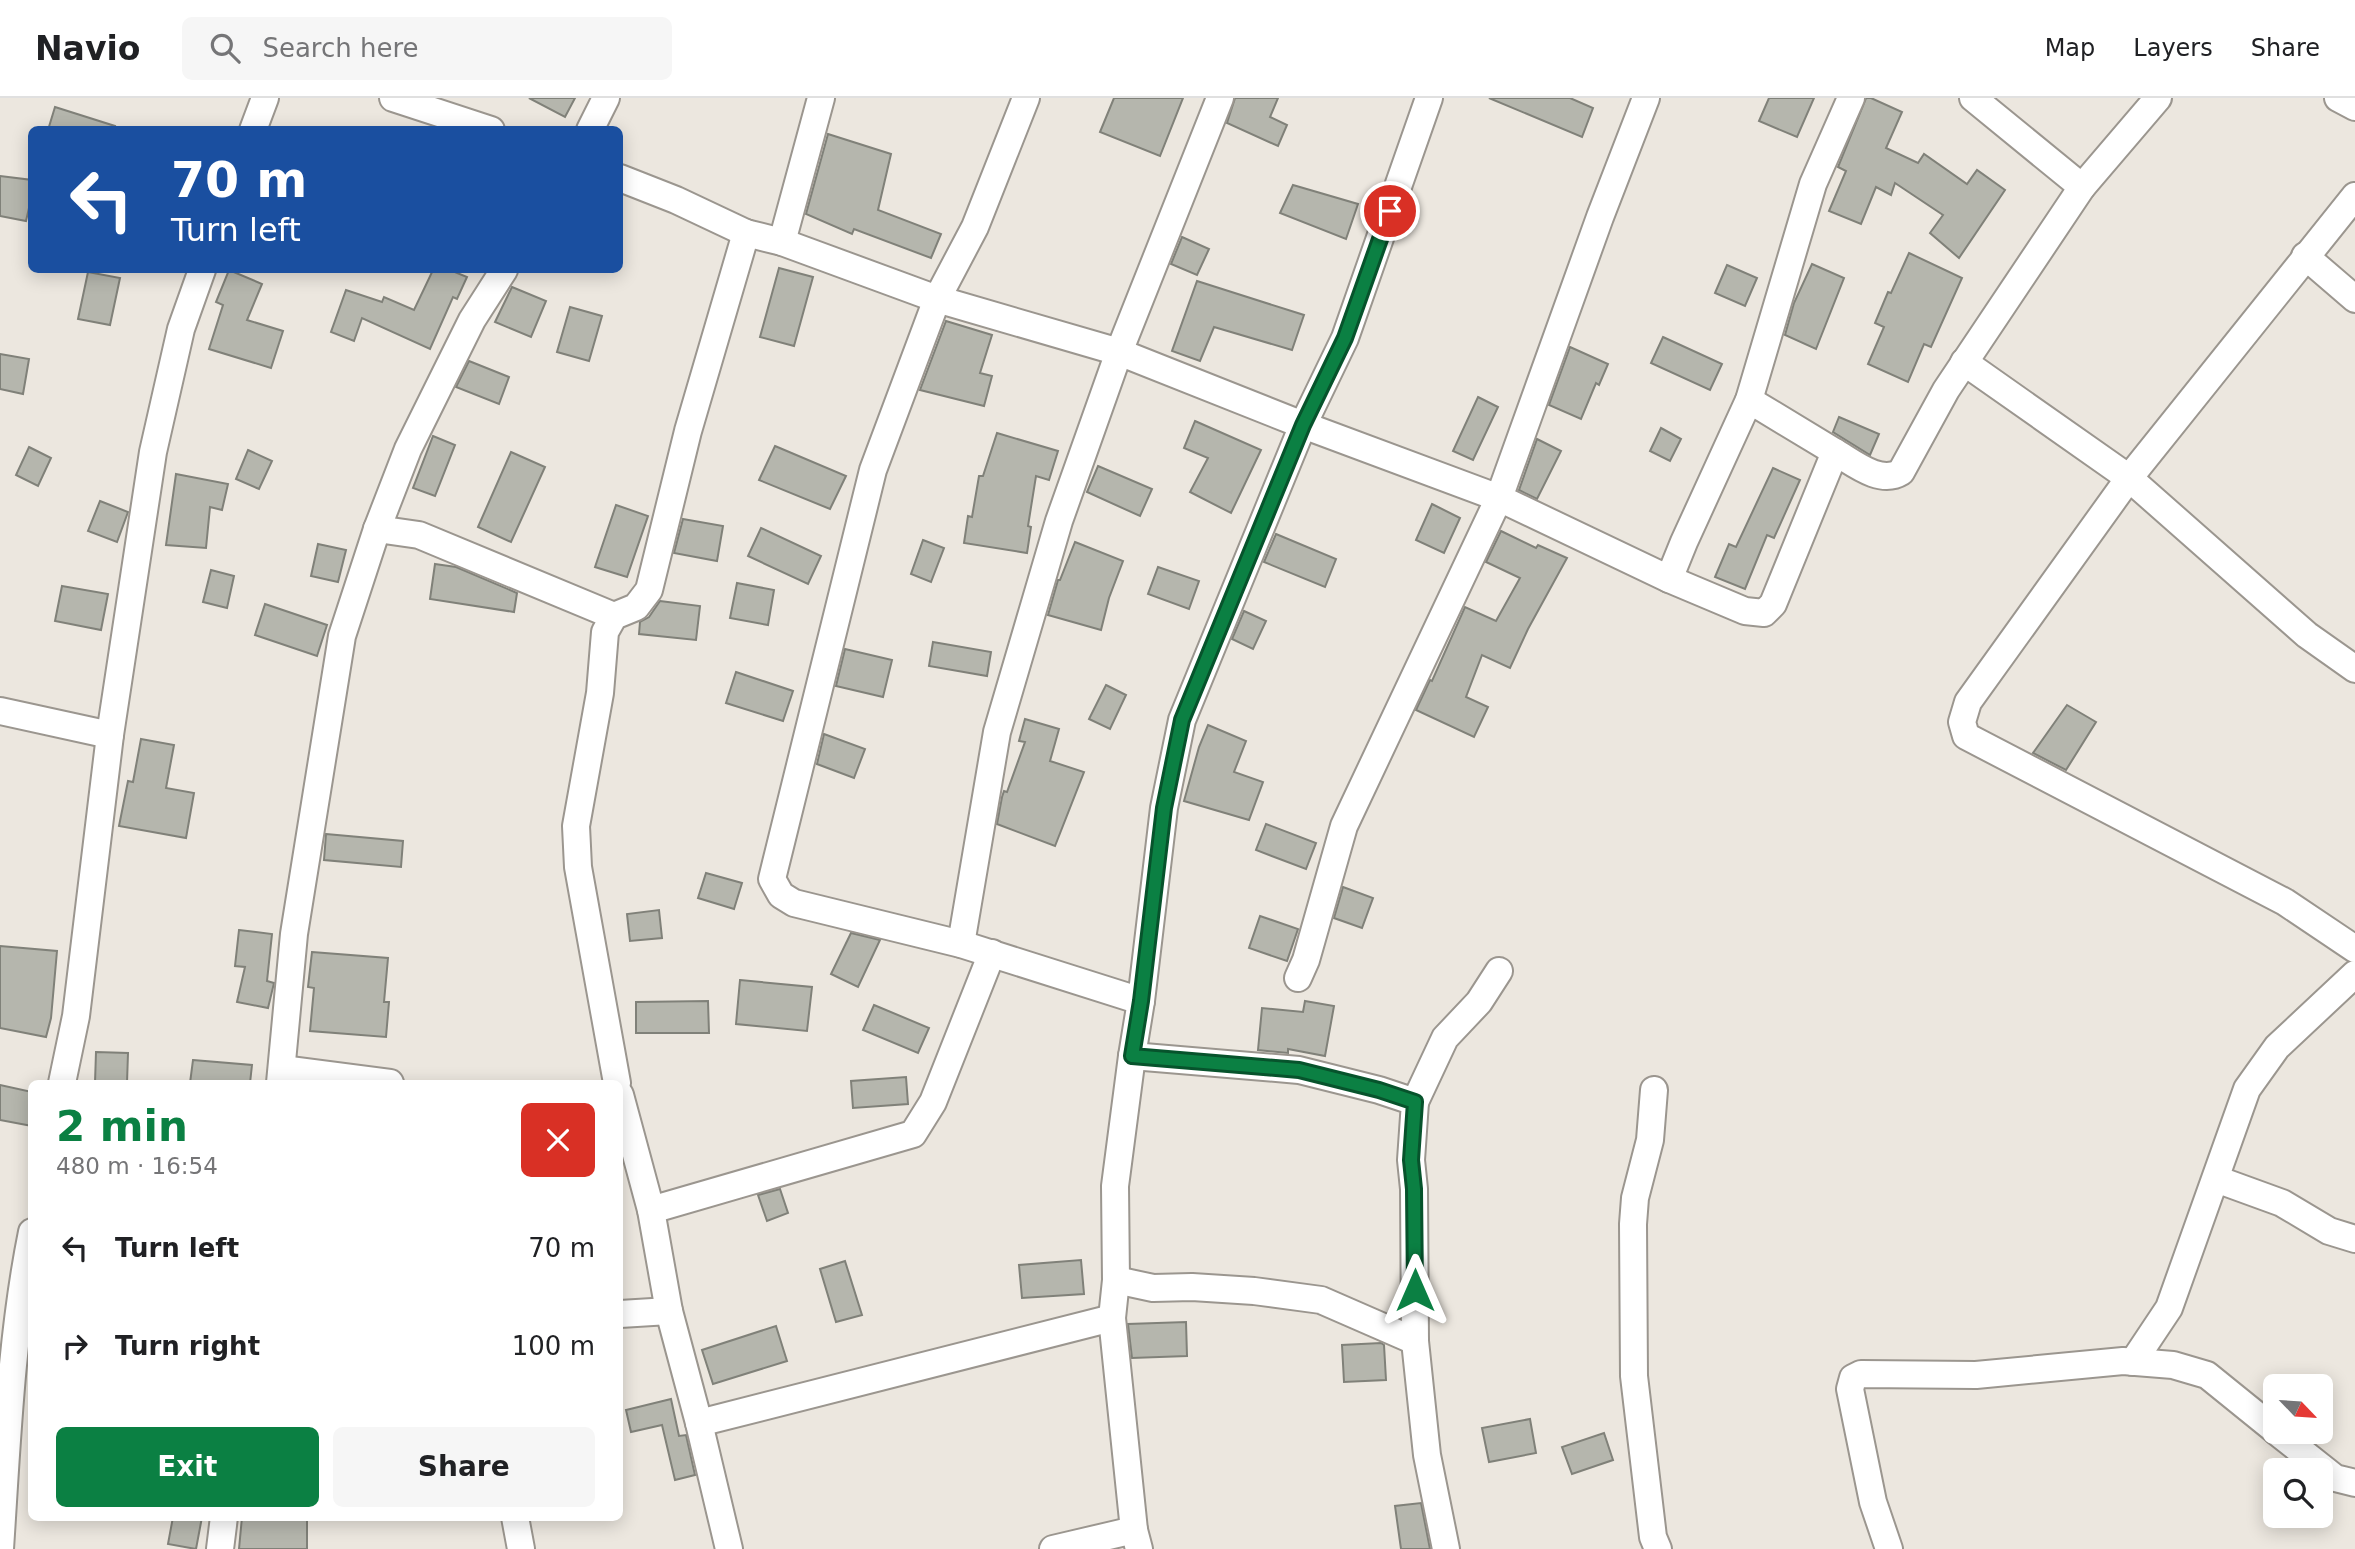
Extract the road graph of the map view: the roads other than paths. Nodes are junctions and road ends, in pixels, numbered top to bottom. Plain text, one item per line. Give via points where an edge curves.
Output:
1 (265, 98) edge
2 (606, 98) edge
3 (821, 98) edge
4 (1026, 98) edge
5 (1220, 98) edge
6 (1429, 98) edge
7 (1646, 98) edge
8 (1851, 98) edge
9 (1973, 98) edge
10 (2158, 98) edge
11 (2338, 98) edge
12 (400, 100) edge
13 (2355, 107) edge
14 (254, 126) edge
15 (479, 126) edge
16 (592, 126) edge
17 (623, 179) edge
18 (2082, 187) junction
19 (2355, 196) edge
20 (746, 233) junction
21 (782, 242) junction
22 (2305, 256) junction
23 (201, 273) edge
24 (502, 273) edge
25 (937, 299) junction
26 (2355, 299) edge
27 (1119, 352) junction
28 (1964, 362) junction
29 (1749, 400) junction
30 (1303, 425) junction
31 (1835, 452) junction
32 (2130, 478) junction
33 (1499, 498) junction
34 (377, 528) junction
35 (1669, 579) junction
36 (614, 616) junction
37 (2355, 669) edge
38 (0, 711) edge
39 (110, 735) junction
40 (961, 944) junction
41 (2355, 948) edge
42 (992, 953) junction
43 (1499, 971) dead end
44 (2355, 974) edge
45 (1298, 978) dead end
46 (1141, 1001) junction
47 (1132, 1056) junction
48 (281, 1076) edge
49 (63, 1080) edge
50 (343, 1080) edge
51 (616, 1080) edge
52 (1654, 1090) dead end
53 (1415, 1102) junction
54 (623, 1115) edge
55 (2216, 1179) junction
56 (651, 1210) junction
57 (2355, 1239) edge
58 (28, 1251) edge
59 (1116, 1280) junction
60 (669, 1311) junction
61 (623, 1314) edge
62 (1112, 1318) junction
63 (1415, 1341) junction
64 (2133, 1362) junction
65 (2263, 1420) edge
66 (699, 1423) junction
67 (2292, 1444) edge
68 (2355, 1483) edge
69 (1, 1521) edge
70 (224, 1521) edge
71 (516, 1521) edge
72 (1136, 1539) edge
73 (0, 1549) edge
74 (220, 1549) edge
75 (521, 1549) edge
76 (729, 1549) edge
77 (1053, 1549) edge
78 (1446, 1549) edge
79 (1658, 1549) edge
80 (1889, 1549) edge

1 - 14 street
2 - 16 street
3 - 21 street
4 - 25 street via 975,227
5 - 27 street
6 - 30 street via 1345,338
7 - 33 street
8 - 29 street via 1813,184
9 - 18 street
10 - 18 street
11 - 13 street
12 - 15 street
17 - 20 street
18 - 28 street
19 - 22 street
20 - 21 street
20 - 36 street via 688,431 649,590 636,607
21 - 25 street
22 - 26 street
22 - 32 street
23 - 39 street via 181,329 153,452
24 - 34 street via 472,320 420,425
25 - 27 street
25 - 40 street via 873,470 772,879 781,895 794,903
27 - 30 street
27 - 40 street via 1059,522 1004,702
28 - 31 street via 1901,472 1881,478
28 - 32 street
29 - 31 street
29 - 35 street
30 - 33 street
30 - 46 street via 1182,720 1164,808
31 - 35 street via 1773,604 1763,613 1745,611
32 - 37 street via 2307,635
32 - 41 street via 1969,702 1962,722 1966,736 2285,902
33 - 35 street
33 - 45 street via 1345,826
34 - 36 street via 419,535
34 - 48 street via 342,636 294,934
36 - 51 street via 605,632 600,693 576,826 578,867
38 - 39 street
39 - 49 street via 76,1016
40 - 42 street
42 - 46 street
42 - 56 street via 933,1102 912,1134
43 - 53 street via 1479,1002 1445,1038
44 - 55 street via 2277,1048 2247,1089
46 - 47 street
47 - 53 street via 1299,1070
47 - 59 street via 1115,1186
48 - 50 street
52 - 79 street via 1650,1139 1633,1224 1634,1376
53 - 63 street via 1411,1160
54 - 56 street
55 - 57 street via 2283,1203 2329,1231
55 - 64 street via 2169,1308
56 - 60 street
58 - 69 street
59 - 62 street
59 - 63 street via 1321,1300
60 - 61 street
60 - 66 street
62 - 66 street
62 - 72 street
63 - 78 street via 1427,1455
64 - 65 street via 2174,1365 2207,1375
64 - 80 street via 1976,1375 1861,1374 1853,1378 1850,1389 1873,1502
66 - 76 street
67 - 68 street via 2335,1478
69 - 73 street
70 - 74 street
71 - 75 street
72 - 77 street

